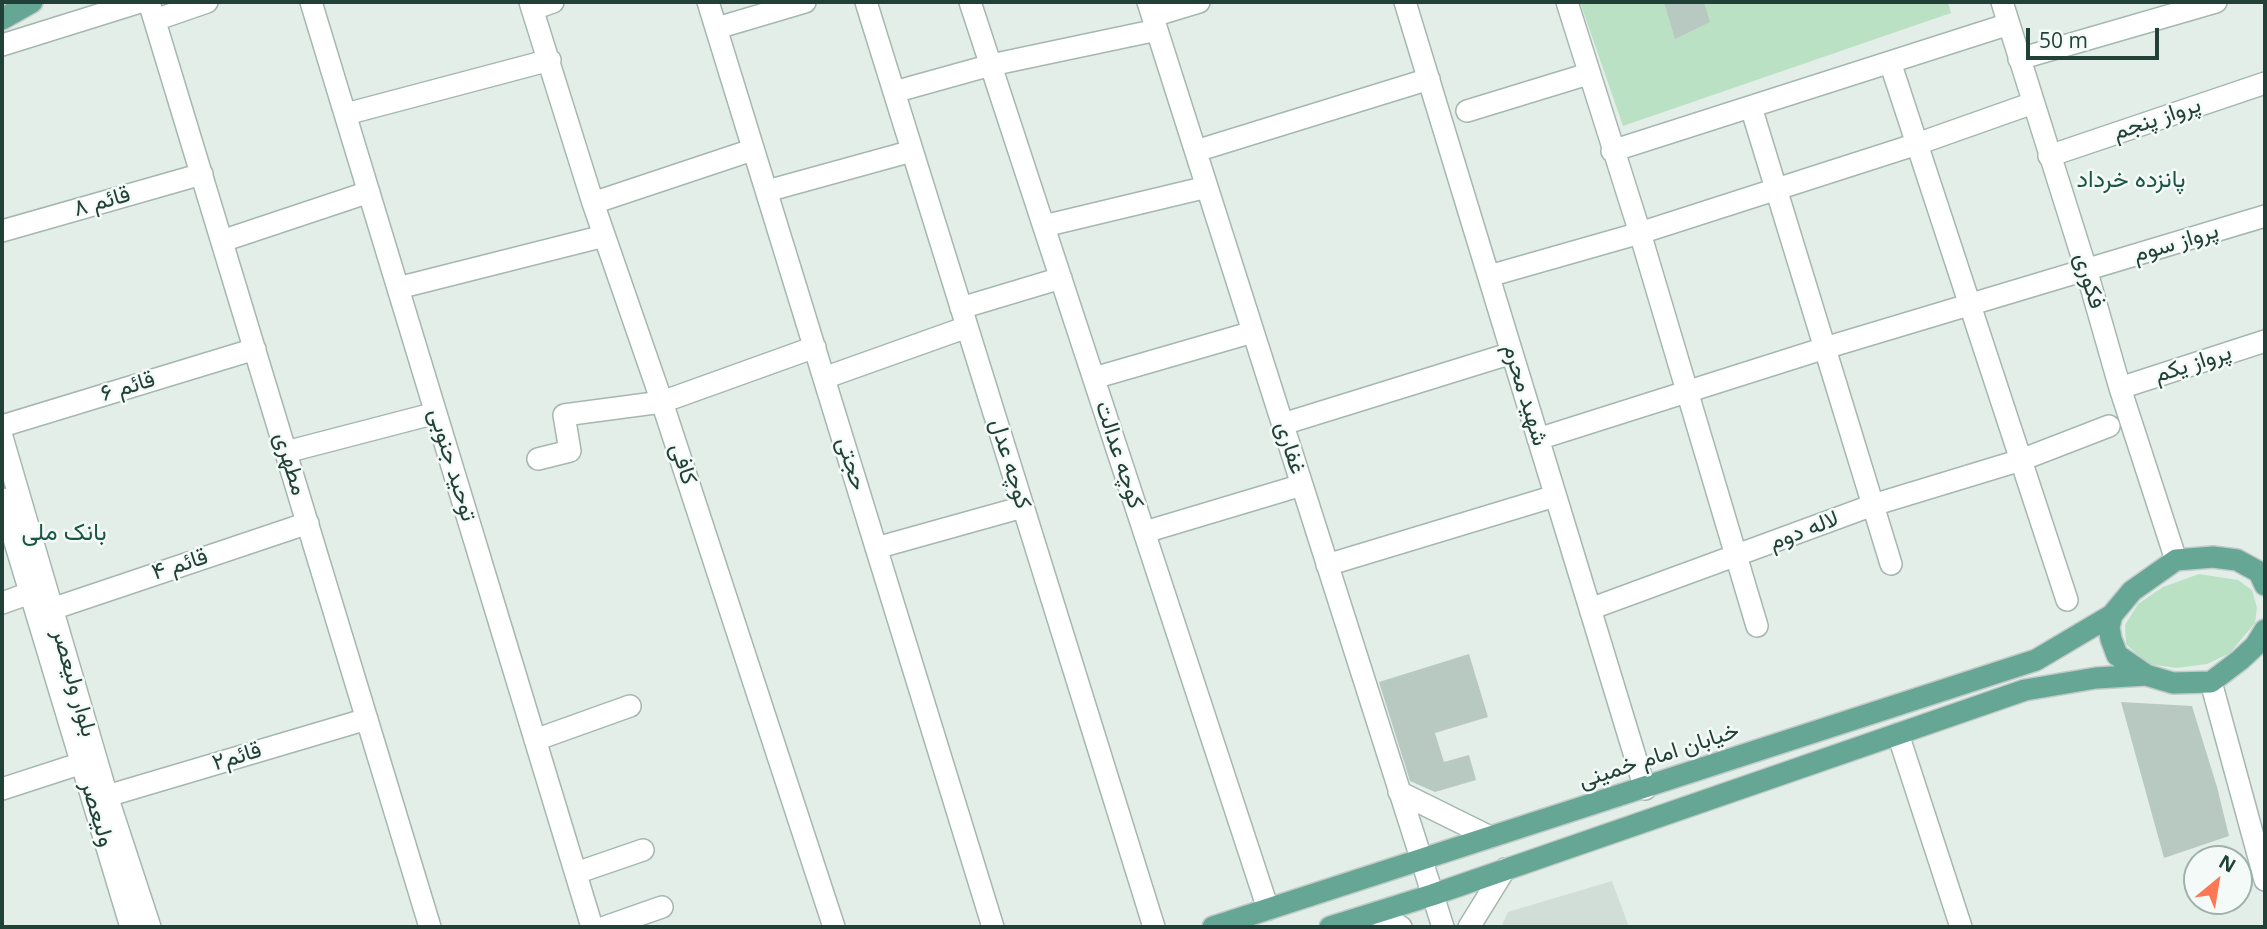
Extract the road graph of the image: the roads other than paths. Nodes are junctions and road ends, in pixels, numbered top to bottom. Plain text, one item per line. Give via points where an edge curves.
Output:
1 (32, 2) edge
2 (139, 2) edge
3 (207, 2) edge
4 (311, 2) edge
5 (553, 2) edge
6 (708, 2) edge
7 (805, 2) edge
8 (866, 2) edge
9 (970, 2) edge
10 (1199, 2) edge
11 (1405, 2) edge
12 (1567, 2) edge
13 (2002, 2) edge
14 (2216, 2) edge
15 (532, 5) edge
16 (152, 11) edge
17 (1153, 16) edge
18 (2, 19) edge
19 (2009, 24) junction
20 (717, 28) junction
21 (2, 45) edge
22 (2019, 59) junction
23 (550, 60) junction
24 (1890, 62) junction
25 (991, 65) junction
26 (1588, 74) junction
27 (1429, 79) junction
28 (2265, 83) edge
29 (894, 92) junction
30 (2033, 103) junction
31 (1751, 107) junction
32 (1466, 111) dead end
33 (346, 114) junction
34 (1917, 144) junction
35 (752, 149) junction
36 (912, 151) junction
37 (1196, 151) junction
38 (1612, 151) junction
39 (2049, 156) junction
40 (201, 174) junction
41 (1207, 187) junction
42 (1776, 188) junction
43 (767, 191) junction
44 (369, 192) junction
45 (593, 203) junction
46 (2265, 216) edge
47 (1044, 226) junction
48 (2, 231) edge
49 (1640, 233) junction
50 (604, 236) junction
51 (222, 241) junction
52 (2086, 269) junction
53 (1489, 276) junction
54 (1061, 278) junction
55 (398, 288) junction
56 (1970, 306) junction
57 (964, 318) junction
58 (1253, 332) junction
59 (2265, 341) edge
60 (815, 348) junction
61 (1825, 348) junction
62 (255, 349) junction
63 (1512, 353) junction
64 (824, 378) junction
65 (1094, 378) junction
66 (2120, 388) junction
67 (1687, 391) junction
68 (662, 402) junction
69 (436, 413) junction
70 (1283, 424) junction
71 (2, 425) edge
72 (2109, 426) dead end
73 (2, 438) edge
74 (1538, 439) junction
75 (286, 452) junction
76 (538, 459) dead end
77 (2021, 460) junction
78 (1302, 485) junction
79 (1555, 496) junction
80 (2, 499) edge
81 (1873, 505) junction
82 (1023, 507) junction
83 (308, 523) junction
84 (1144, 532) junction
85 (876, 548) junction
86 (1735, 557) junction
87 (2237, 559) junction
88 (2176, 560) junction
89 (2265, 561) edge
90 (1891, 564) dead end
91 (1327, 565) junction
92 (2265, 585) edge
93 (30, 593) junction
94 (2067, 600) dead end
95 (2, 603) edge
96 (52, 609) junction
97 (1590, 609) junction
98 (2112, 615) junction
99 (1757, 626) dead end
100 (2262, 639) edge
101 (2146, 675) junction
102 (2211, 681) junction
103 (631, 706) dead end
104 (367, 719) junction
105 (1898, 734) junction
106 (535, 740) junction
107 (82, 763) junction
108 (2, 789) edge
109 (1645, 789) junction
110 (1399, 792) junction
111 (107, 796) junction
112 (1490, 837) junction
113 (643, 850) dead end
114 (2261, 851) edge
115 (1421, 859) junction
116 (1505, 869) junction
117 (576, 873) junction
118 (2265, 880) edge
119 (1432, 895) junction
120 (662, 907) dead end
121 (1268, 909) junction
122 (1375, 913) junction
123 (131, 927) edge
124 (150, 927) edge
125 (430, 927) edge
126 (592, 927) edge
127 (605, 927) edge
128 (834, 927) edge
129 (993, 927) edge
130 (1154, 927) edge
131 (1213, 927) edge
132 (1330, 927) edge
133 (1401, 927) edge
134 (1443, 927) edge
135 (1469, 927) edge
136 (1961, 927) edge

1 - 18 main road
2 - 21 street
3 - 16 street
4 - 33 street, توحید جنوبی
5 - 15 street
6 - 20 street, حجتی
7 - 20 street
8 - 29 street, کوچه عدل
9 - 25 street, کوچه عدالت
10 - 17 street
11 - 27 street, شهید محرم
12 - 26 street
13 - 19 street, فکوری
14 - 22 street
15 - 23 street, کافی
16 - 40 street, مطهری
17 - 25 street
17 - 37 street, غفاری
19 - 22 street, فکوری
19 - 24 street
20 - 35 street, حجتی
22 - 30 street, فکوری
23 - 33 street
23 - 45 street, کافی
24 - 31 street
24 - 34 street
25 - 29 street
25 - 47 street, کوچه عدالت
26 - 32 street
26 - 38 street
27 - 37 street
27 - 53 street, شهید محرم
28 - 39 street, پرواز پنجم
29 - 36 street, کوچه عدل
30 - 34 street
30 - 39 street, فکوری
31 - 38 street
31 - 42 street
33 - 44 street, توحید جنوبی
34 - 42 street
34 - 56 street
35 - 43 street, حجتی
35 - 45 street
36 - 43 street
36 - 57 street, کوچه عدل
37 - 41 street, غفاری
38 - 49 street
39 - 52 street, فکوری
40 - 48 street, قائم ۸
40 - 51 street, مطهری
41 - 47 street
41 - 58 street, غفاری
42 - 49 street
42 - 61 street
43 - 60 street, حجتی
44 - 51 street
44 - 55 street, توحید جنوبی
45 - 50 street, کافی
46 - 52 street, پرواز سوم
47 - 54 street, کوچه عدالت
49 - 53 street
49 - 67 street
50 - 55 street
50 - 68 street, کافی
51 - 62 street, مطهری
52 - 56 street, پرواز سوم
52 - 66 street, فکوری
53 - 63 street, شهید محرم
54 - 57 street
54 - 65 street, کوچه عدالت
55 - 69 street, توحید جنوبی
56 - 61 street, پرواز سوم
56 - 77 street
57 - 64 street
57 - 82 street, کوچه عدل
58 - 65 street
58 - 70 street, غفاری
59 - 66 street, پرواز یکم
60 - 64 street, حجتی
60 - 68 street
61 - 67 street, پرواز سوم
61 - 81 street
62 - 71 street, قائم ۶
62 - 75 street, مطهری
63 - 70 street
63 - 74 street, شهید محرم
64 - 85 street, حجتی
65 - 84 street, کوچه عدالت
66 - 88 street, فکوری
67 - 74 street, پرواز سوم
67 - 86 street
68 - 76 street via 564,415 570,451
68 - 128 street, کافی
69 - 75 street
69 - 106 street, توحید جنوبی
70 - 78 street, غفاری
72 - 77 street, لاله دوم
73 - 96 street, بلوار ولیعصر
74 - 79 street, شهید محرم
75 - 83 street, مطهری
77 - 81 street, لاله دوم
77 - 94 street
78 - 84 street
78 - 91 street, غفاری
79 - 91 street
79 - 97 street, شهید محرم
80 - 93 street, ولیعصر
81 - 86 street, لاله دوم
81 - 90 street
82 - 85 street
82 - 130 street, کوچه عدل
83 - 96 street, قائم ۴
83 - 104 street, مطهری
84 - 121 street, کوچه عدالت
85 - 129 street, حجتی
86 - 97 street, لاله دوم
86 - 99 street
87 - 88 main road
87 - 89 main road
87 - 92 main road via 2259,572
88 - 98 main road, خیابان امام خمینی via 2132,591
91 - 110 street, غفاری
93 - 95 street
93 - 107 street, ولیعصر
96 - 111 street, بلوار ولیعصر
97 - 109 street, شهید محرم
98 - 101 main road via 2110,639 2117,655
98 - 109 main road, خیابان امام خمینی via 2036,660
100 - 102 main road
101 - 102 main road via 2173,683
101 - 105 main road via 2025,690
102 - 114 street
103 - 106 street
104 - 111 street, قائم۲
104 - 125 street, مطهری
105 - 116 main road
105 - 136 street
106 - 117 street, توحید جنوبی
107 - 108 street
107 - 123 street, ولیعصر
109 - 112 main road, خیابان امام خمینی
110 - 112 street
110 - 115 street, غفاری
111 - 124 street, بلوار ولیعصر
112 - 115 main road, خیابان امام خمینی
113 - 117 street
114 - 118 street
115 - 119 street, غفاری
115 - 121 main road, خیابان امام خمینی
116 - 119 main road
116 - 135 street
117 - 126 street, توحید جنوبی
119 - 122 main road
119 - 134 street, غفاری
120 - 127 street
121 - 131 main road, خیابان امام خمینی
122 - 132 main road
122 - 133 street

